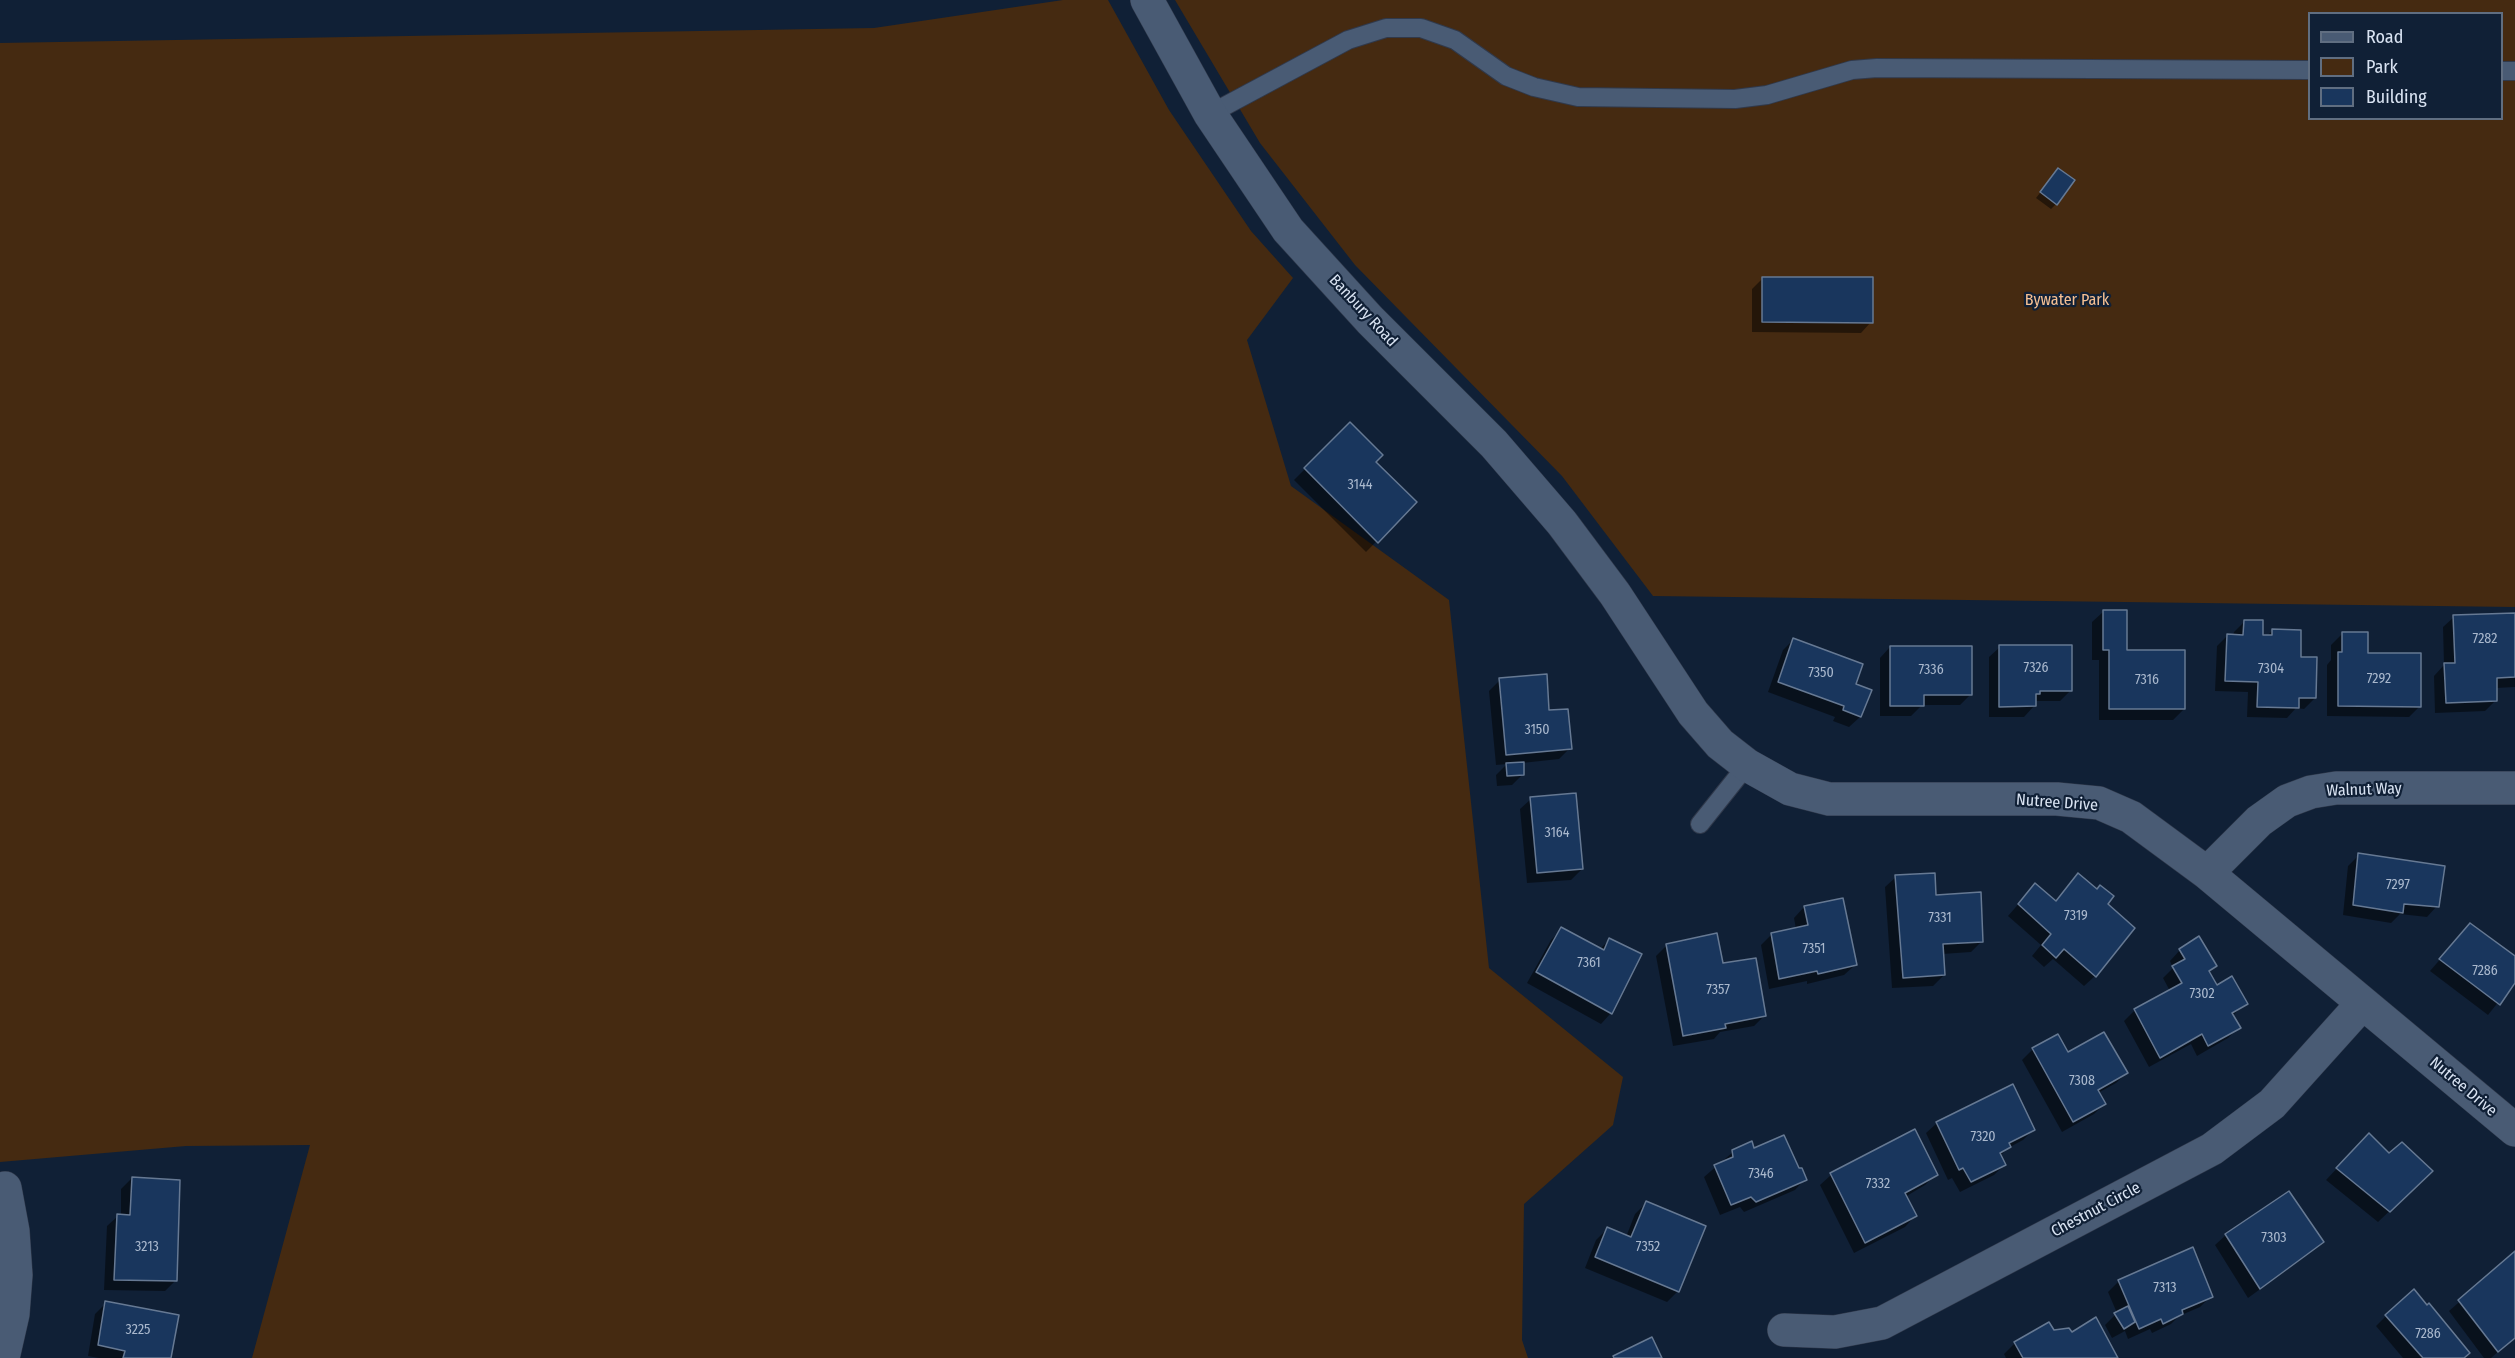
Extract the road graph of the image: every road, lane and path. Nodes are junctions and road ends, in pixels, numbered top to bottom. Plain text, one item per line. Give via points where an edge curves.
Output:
1 (1147, 0) edge
2 (2308, 70) edge
3 (1210, 114) junction
4 (1615, 594) joint
5 (1747, 765) junction
6 (2515, 788) edge
7 (1700, 824) dead end
8 (2207, 873) junction
9 (2362, 1004) junction
10 (2515, 1130) edge
11 (5, 1188) dead end
12 (1784, 1330) dead end
13 (3, 1358) edge

1 - 3 street, Banbury Road
2 - 3 lane via 1877,68 1852,70 1767,95 1735,99 1578,97 1506,76 1455,40 1421,28 1386,28 1348,40
3 - 4 street, Banbury Road via 1288,230 1370,320 1494,444 1562,523
4 - 5 street, Nutree Drive via 1693,713 1720,744
5 - 7 lane
5 - 8 street, Nutree Drive via 1790,789 1829,798 2057,799 2099,803 2131,817
6 - 8 street, Walnut Way via 2336,788 2311,792 2287,801 2259,821
8 - 9 street, Nutree Drive
9 - 10 street, Nutree Drive
9 - 12 street, Chestnut Circle via 2272,1104 2212,1149 1882,1323 1835,1332
11 - 13 street via 16,1275 13,1314

